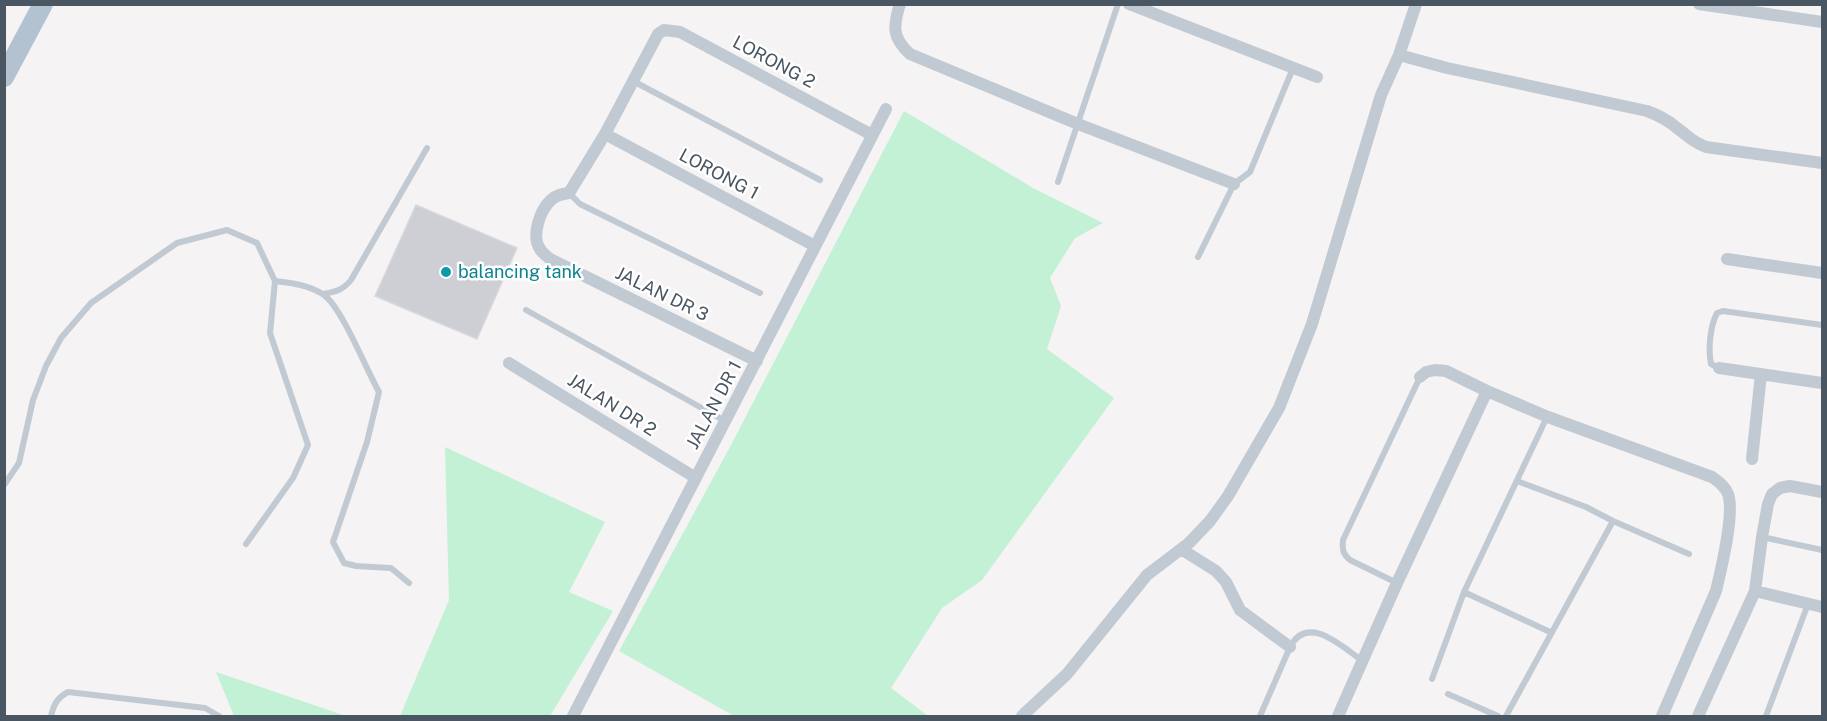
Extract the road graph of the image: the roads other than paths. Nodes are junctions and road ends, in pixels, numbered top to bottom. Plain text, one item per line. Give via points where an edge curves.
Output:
1 (43, 4) edge
2 (900, 4) edge
3 (1118, 4) edge
4 (1130, 4) edge
5 (1699, 4) edge
6 (1416, 6) edge
7 (1822, 22) edge
8 (1399, 55) junction
9 (1293, 68) junction
10 (4, 77) edge
11 (1317, 77) dead end
12 (633, 81) junction
13 (886, 110) dead end
14 (1078, 124) junction
15 (605, 134) junction
16 (872, 135) junction
17 (427, 148) dead end
18 (1822, 163) edge
19 (820, 180) dead end
20 (1058, 182) dead end
21 (1234, 183) junction
22 (569, 193) junction
23 (815, 246) junction
24 (1198, 257) dead end
25 (1727, 259) dead end
26 (1822, 273) edge
27 (275, 281) junction
28 (760, 293) dead end
29 (323, 294) junction
30 (526, 310) dead end
31 (1822, 325) edge
32 (757, 361) junction
33 (509, 363) dead end
34 (1719, 368) joint
35 (1761, 374) junction
36 (1420, 377) joint
37 (1822, 383) edge
38 (1487, 392) junction
39 (1548, 417) junction
40 (725, 421) junction
41 (1752, 459) dead end
42 (696, 478) junction
43 (1517, 481) junction
44 (4, 485) edge
45 (1822, 492) edge
46 (1613, 520) junction
47 (1762, 537) junction
48 (246, 544) dead end
49 (1181, 549) junction
50 (1822, 550) edge
51 (1689, 554) dead end
52 (409, 583) dead end
53 (1397, 583) junction
54 (1755, 591) junction
55 (1464, 592) junction
56 (1808, 604) junction
57 (1822, 607) edge
58 (1550, 632) junction
59 (1290, 647) junction
60 (1363, 661) junction
61 (1432, 679) dead end
62 (1448, 694) dead end
63 (1027, 715) edge
64 (51, 717) edge
65 (219, 717) edge
66 (573, 717) edge
67 (1260, 717) edge
68 (1338, 717) edge
69 (1498, 717) edge
70 (1506, 717) edge
71 (1662, 717) edge
72 (1698, 717) edge
73 (1766, 717) edge

1 - 10 main road
2 - 14 street via 894,22 896,36 910,54
3 - 14 lane
4 - 9 street
5 - 7 street
6 - 8 street
8 - 18 street via 1647,111 1672,124 1690,141 1706,147
8 - 49 street via 1381,95 1312,324 1279,408 1228,496 1210,521
9 - 11 street
9 - 21 lane via 1250,172
12 - 15 street
12 - 16 street, LORONG 2 via 658,34 664,30 680,32
12 - 19 lane
13 - 16 street, JALAN DR 1
14 - 20 lane
14 - 21 street
15 - 22 street
15 - 23 street, LORONG 1
16 - 23 street, JALAN DR 1
17 - 29 lane via 351,280 345,287
21 - 24 lane
22 - 28 lane via 580,204
22 - 32 street, JALAN DR 3 via 550,201 538,225 539,249 550,259
23 - 32 street, JALAN DR 1
25 - 26 street
27 - 29 lane via 299,284
27 - 44 lane via 258,243 227,230 177,243 92,303 61,338 46,366 33,400 19,463
27 - 48 lane via 270,333 308,445 293,478
29 - 52 lane via 335,305 379,392 367,442 333,542 344,563 392,568
30 - 40 lane
31 - 34 lane via 1723,311 1714,320 1709,356 1711,364
32 - 40 street, JALAN DR 1
33 - 42 street, JALAN DR 2
34 - 35 street
35 - 37 street
35 - 41 street
36 - 38 street via 1426,372 1446,371
36 - 53 lane via 1343,540 1342,549 1350,561
38 - 39 street
38 - 53 street
39 - 43 lane
39 - 71 street via 1712,477 1728,493 1730,510 1716,591
40 - 42 street, JALAN DR 1
42 - 66 street, JALAN DR 1
43 - 46 lane
43 - 55 lane
45 - 47 street via 1790,486 1772,494
46 - 51 lane
46 - 58 lane
47 - 50 lane
47 - 54 street
49 - 59 street via 1216,571 1240,610
49 - 63 street via 1147,575 1067,674
53 - 60 street
54 - 56 street
54 - 72 street
55 - 58 lane
55 - 61 lane
56 - 57 street
56 - 73 lane
58 - 70 lane
59 - 60 lane via 1300,633 1318,633
59 - 67 lane
60 - 68 street
62 - 69 lane
64 - 65 lane via 58,697 68,692 205,708

